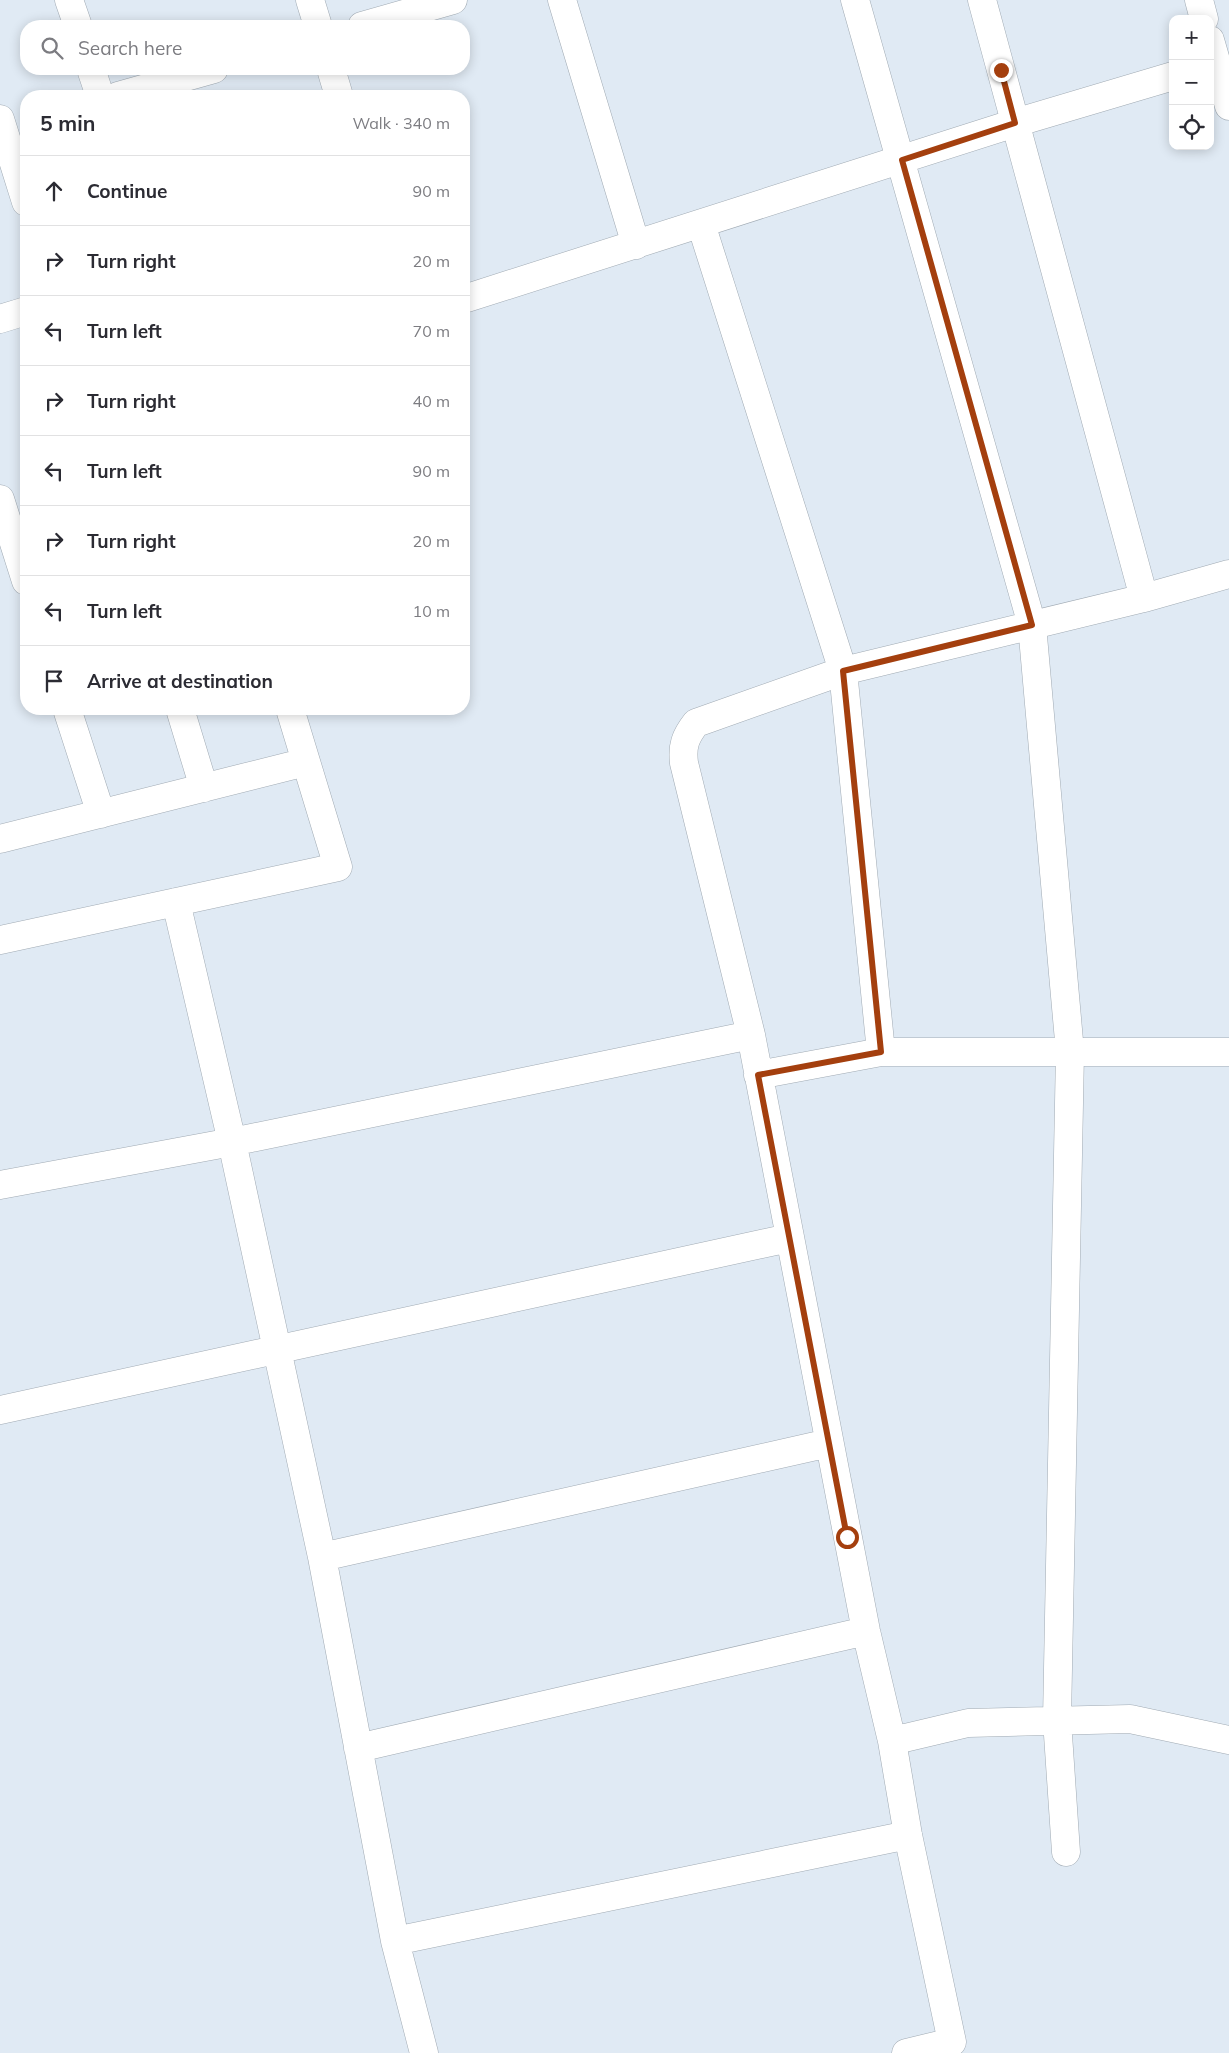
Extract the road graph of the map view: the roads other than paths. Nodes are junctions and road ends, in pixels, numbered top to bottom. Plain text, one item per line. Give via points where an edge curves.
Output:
1 (69, 0) edge
2 (310, 0) edge
3 (453, 0) edge
4 (562, 0) edge
5 (855, 0) edge
6 (982, 0) edge
7 (1199, 0) edge
8 (1203, 15) edge
9 (76, 20) edge
10 (316, 20) edge
11 (383, 20) edge
12 (1217, 57) edge
13 (93, 75) edge
14 (193, 75) edge
15 (333, 75) edge
16 (1169, 77) edge
17 (98, 90) edge
18 (139, 90) edge
19 (337, 90) edge
20 (1229, 106) edge
21 (0, 119) edge
22 (1015, 123) junction
23 (902, 160) junction
24 (20, 183) edge
25 (701, 224) junction
26 (636, 245) junction
27 (470, 298) edge
28 (20, 313) edge
29 (0, 319) edge
30 (0, 499) edge
31 (20, 562) edge
32 (1229, 574) edge
33 (1144, 598) junction
34 (1032, 625) junction
35 (843, 671) junction
36 (69, 715) edge
37 (182, 715) edge
38 (292, 715) edge
39 (306, 762) junction
40 (204, 788) junction
41 (101, 814) junction
42 (0, 838) edge
43 (176, 902) junction
44 (0, 940) edge
45 (751, 1035) junction
46 (881, 1052) junction
47 (1070, 1052) junction
48 (1229, 1052) edge
49 (758, 1075) junction
50 (232, 1142) junction
51 (0, 1185) edge
52 (789, 1238) junction
53 (276, 1349) junction
54 (0, 1410) edge
55 (829, 1443) junction
56 (322, 1557) junction
57 (866, 1631) junction
58 (1057, 1720) junction
59 (1229, 1740) edge
60 (892, 1741) junction
61 (358, 1748) junction
62 (908, 1835) junction
63 (1066, 1852) dead end
64 (395, 1942) junction
65 (952, 2047) edge
66 (424, 2053) edge
67 (906, 2053) edge

1 - 9 street
2 - 10 street
3 - 11 street
4 - 26 street
5 - 23 street
6 - 22 street
7 - 8 street
12 - 20 street
13 - 17 street
14 - 18 street
15 - 19 street
16 - 22 street
21 - 24 street
22 - 23 street
22 - 33 street
23 - 25 street
23 - 34 street
25 - 26 street
25 - 35 street
26 - 27 street
28 - 29 street
30 - 31 street
32 - 33 street
33 - 34 street
34 - 35 street
34 - 47 street
35 - 45 street via 696,724 686,736 682,748
35 - 46 street
36 - 41 street
37 - 40 street
38 - 39 street
39 - 40 street
39 - 43 street via 338,867
40 - 41 street
41 - 42 street
43 - 44 street
43 - 50 street
45 - 49 street
45 - 50 street
46 - 47 street
46 - 49 street
47 - 48 street
47 - 58 street
49 - 52 street
50 - 51 street
50 - 53 street
52 - 53 street
52 - 55 street
53 - 54 street
53 - 56 street
55 - 56 street
55 - 57 street
56 - 61 street
57 - 60 street
57 - 61 street
58 - 59 street via 1130,1718
58 - 60 street via 968,1723
58 - 63 street
60 - 62 street
61 - 64 street
62 - 64 street
62 - 65 street
64 - 66 street
65 - 67 street

